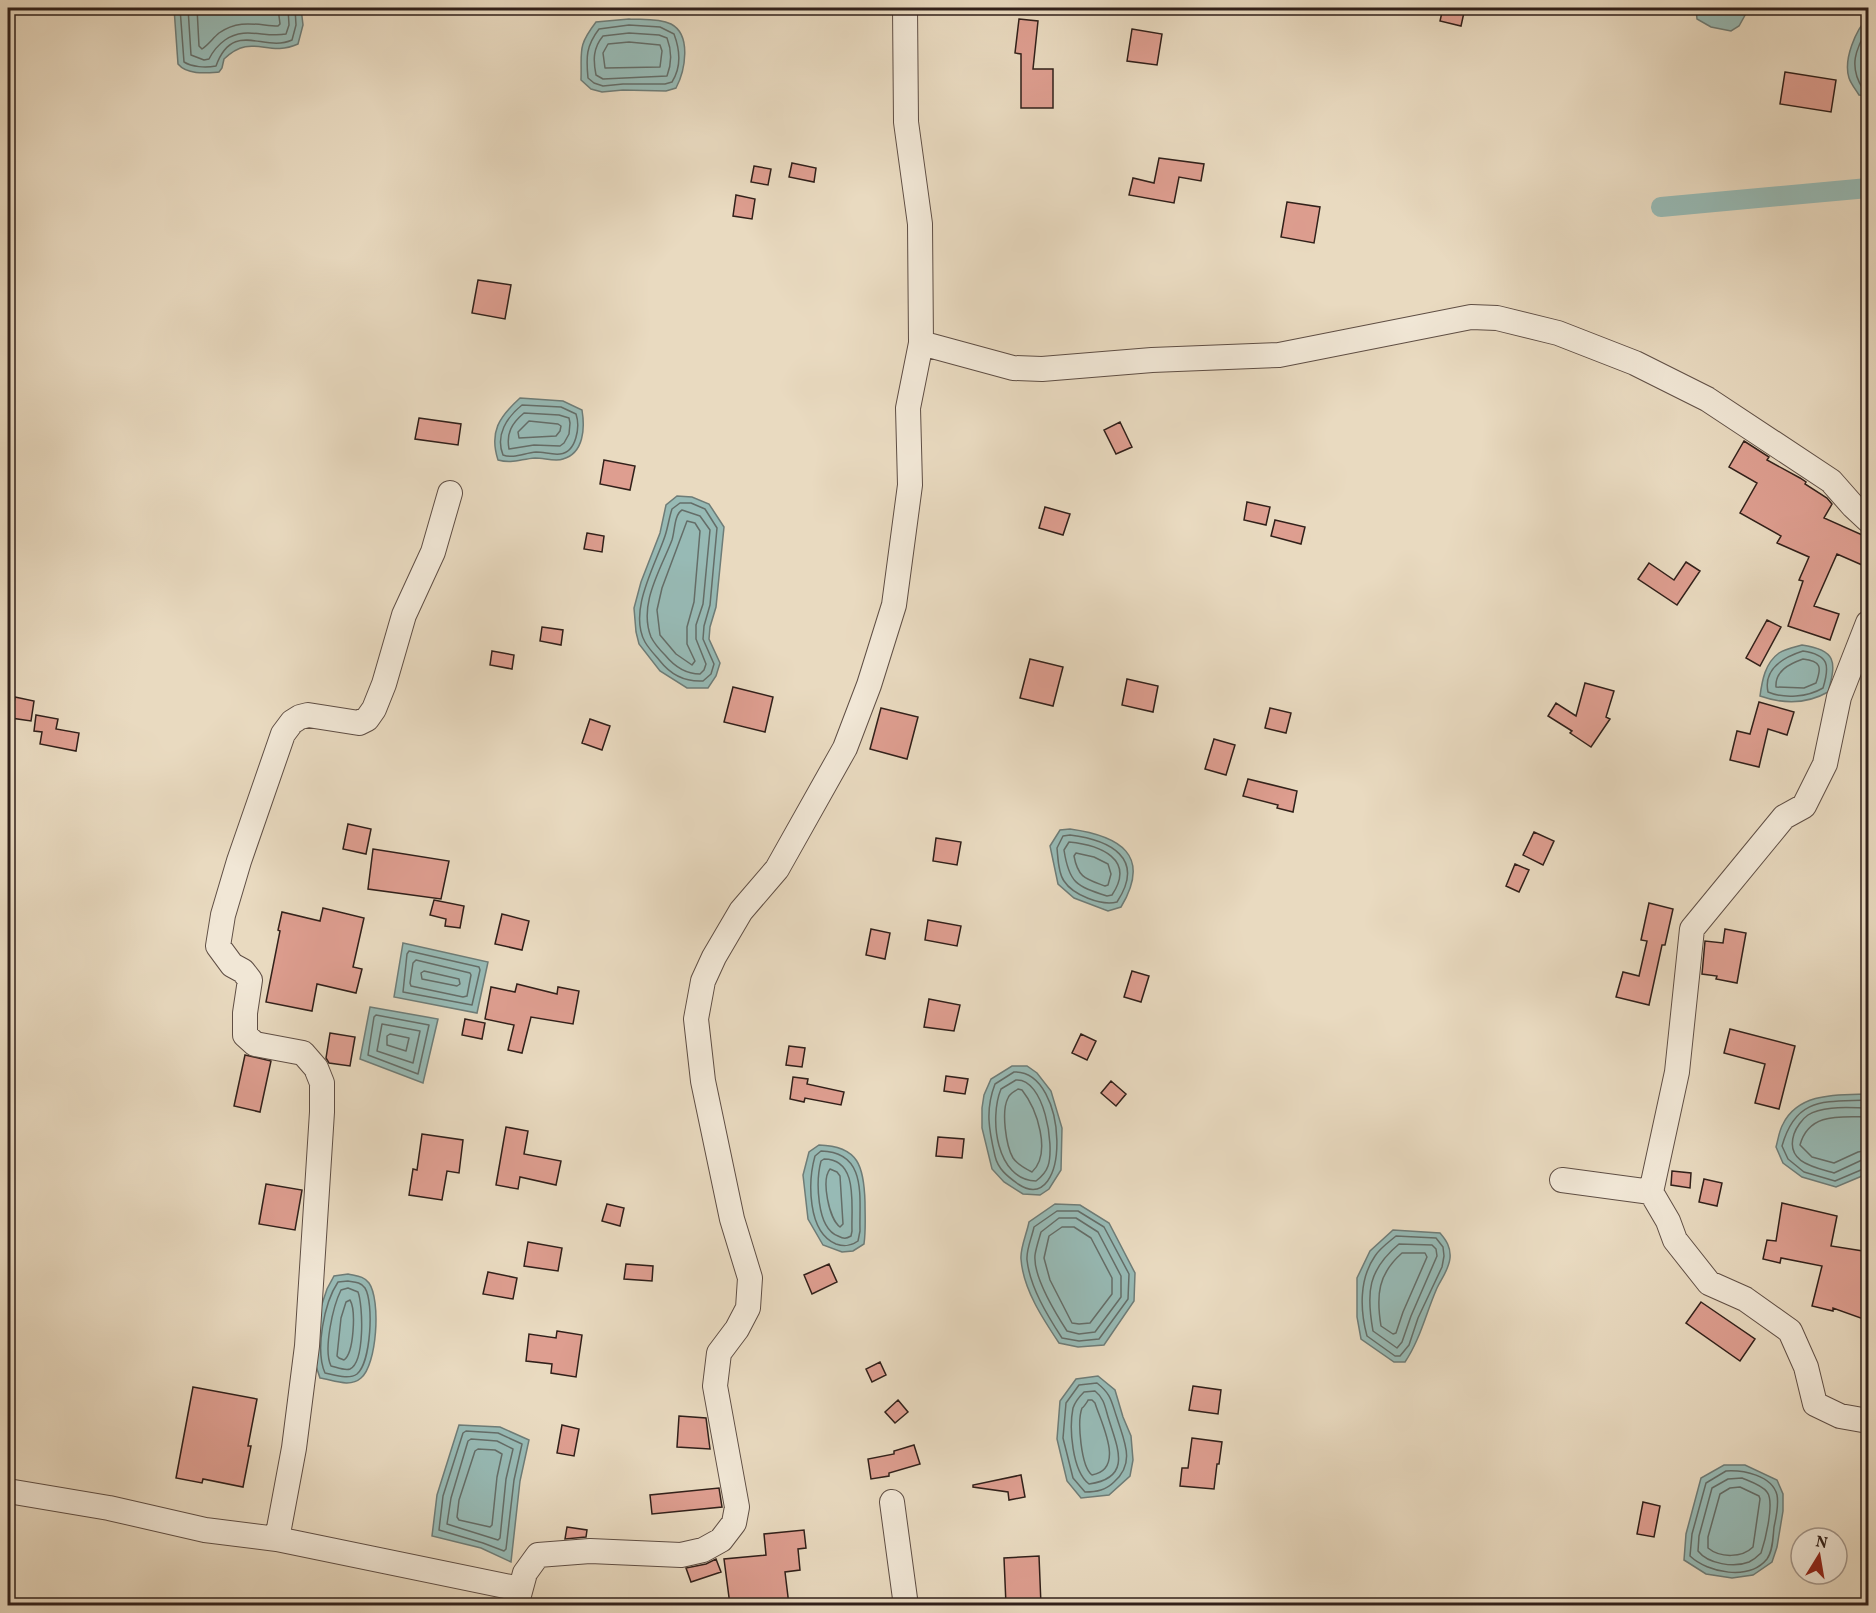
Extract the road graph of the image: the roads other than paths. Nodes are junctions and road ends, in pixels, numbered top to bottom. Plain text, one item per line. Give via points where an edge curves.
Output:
1 (904, 8) edge
2 (921, 343) junction
3 (450, 493) dead end
4 (1869, 520) edge
5 (1869, 623) edge
6 (1562, 1180) dead end
7 (1651, 1192) junction
8 (1869, 1421) edge
9 (8, 1491) edge
10 (892, 1502) dead end
11 (277, 1539) junction
12 (518, 1597) edge
13 (906, 1605) edge

1 - 2 street via 906,122 920,224
2 - 4 street via 1013,368 1042,369 1279,355 1471,317 1497,318 1558,333 1635,363 1707,399 1831,481
2 - 12 street via 908,408 910,485 894,605 869,685 845,748 777,869 741,911 714,957 703,981 696,1019 703,1081 732,1219 750,1278 748,1308 720,1353 715,1386 737,1507 734,1523 721,1540 681,1555 590,1551 538,1555 525,1573
3 - 11 street via 433,552 404,615 374,709 359,723 300,717 283,734 223,915 218,946 250,980 245,1035 255,1044 303,1053 322,1083 307,1346
5 - 7 street via 1839,697 1825,765 1804,807 1784,817 1692,928 1677,1072
6 - 7 street
7 - 8 street via 1675,1240 1708,1283 1745,1299 1790,1331 1806,1367 1815,1404 1840,1416
9 - 11 street via 205,1530
10 - 13 street
11 - 12 street

